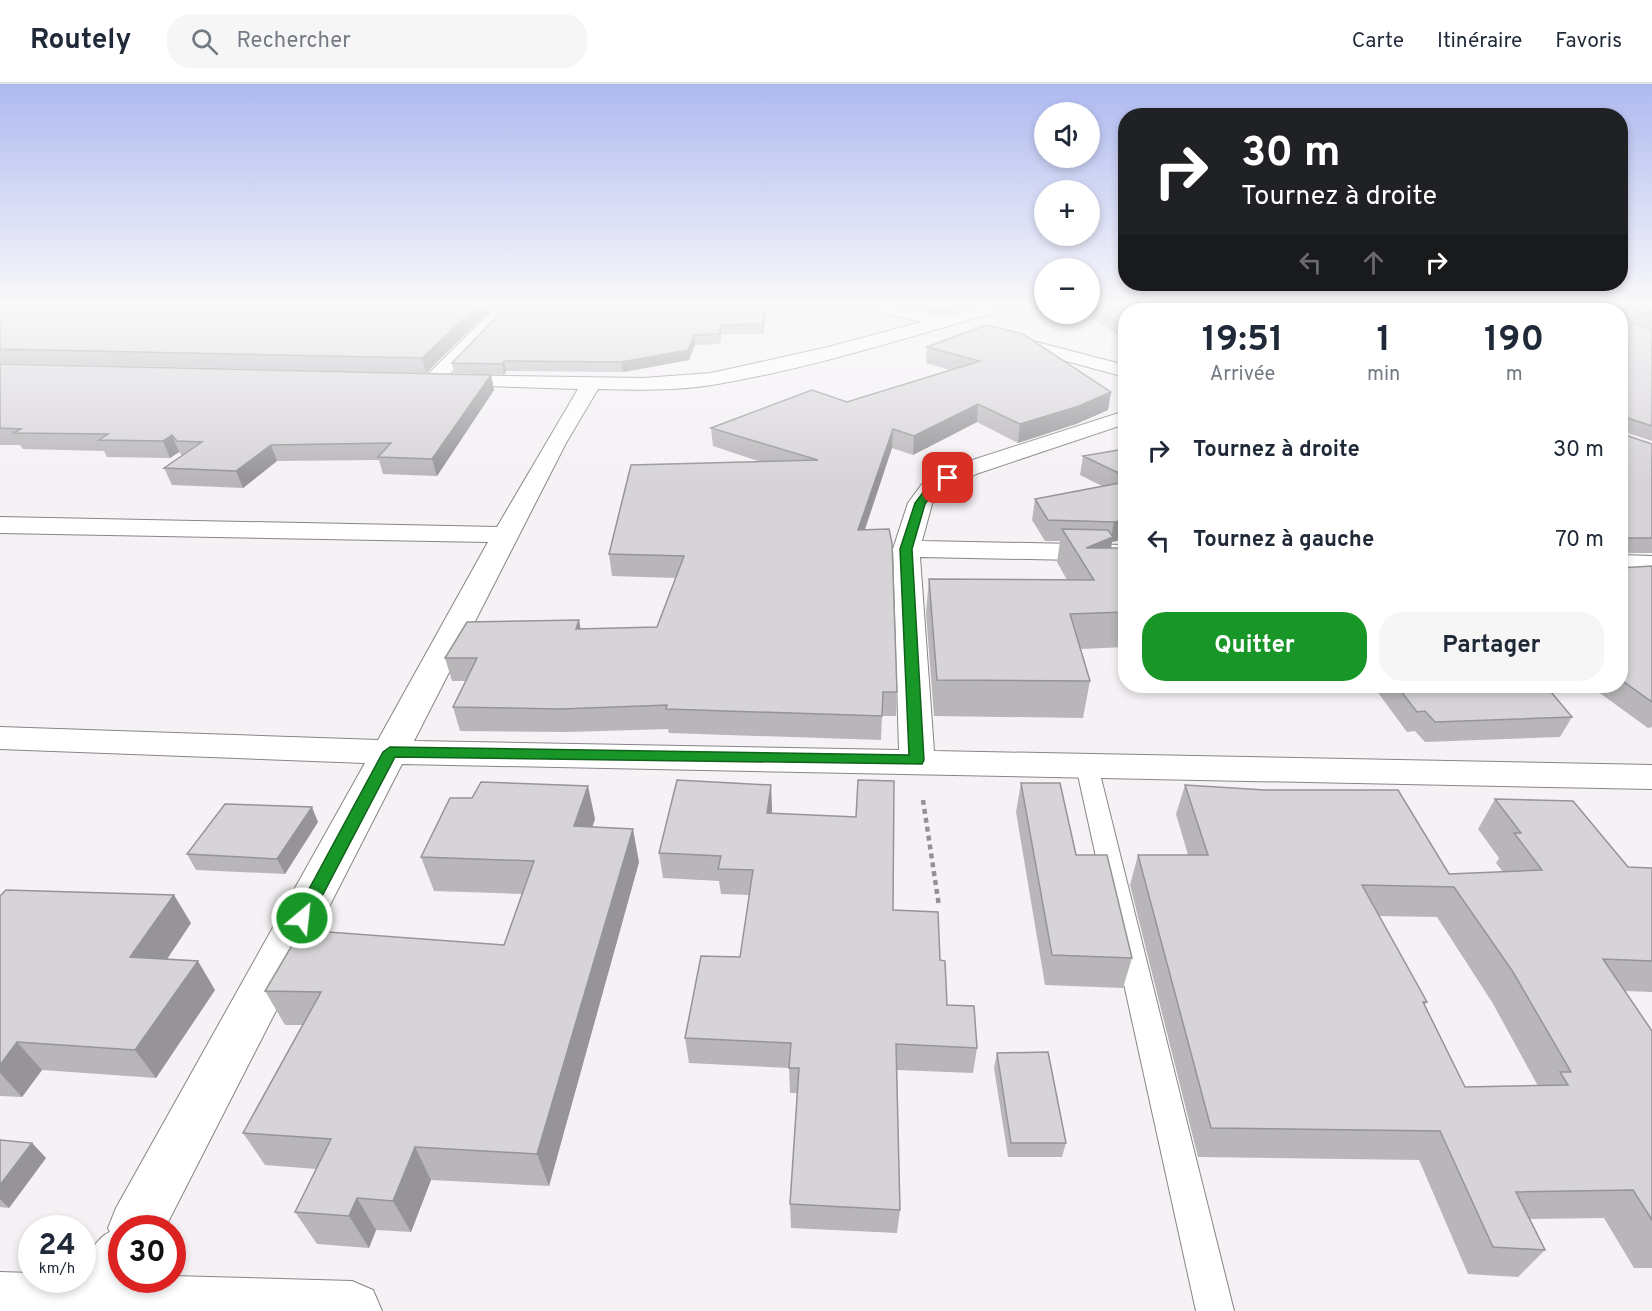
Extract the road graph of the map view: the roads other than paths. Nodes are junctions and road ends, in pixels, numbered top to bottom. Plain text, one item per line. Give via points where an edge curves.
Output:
1 (449, 364) edge
2 (777, 364) edge
3 (1100, 364) edge
4 (1118, 369) edge
5 (410, 380) edge
6 (433, 380) junction
7 (591, 384) junction
8 (1118, 419) edge
9 (0, 525) edge
10 (507, 535) junction
11 (906, 549) junction
12 (1118, 553) edge
13 (1628, 563) edge
14 (1652, 564) edge
15 (0, 738) edge
16 (390, 752) junction
17 (917, 760) junction
18 (1087, 766) junction
19 (1652, 777) edge
20 (143, 1215) edge
21 (108, 1281) edge
22 (0, 1301) edge
23 (95, 1305) junction
24 (352, 1311) edge
25 (1215, 1311) edge

1 - 6 street
2 - 7 street via 711,379
3 - 4 street
5 - 6 street
6 - 7 street
7 - 10 street
8 - 11 street via 948,478 931,489 920,503
9 - 10 street
10 - 16 street
11 - 12 street
11 - 17 street
13 - 14 street
15 - 16 street
16 - 17 street
16 - 20 street
17 - 18 street
18 - 19 street
18 - 25 lane
21 - 23 street
22 - 23 street
23 - 24 street

